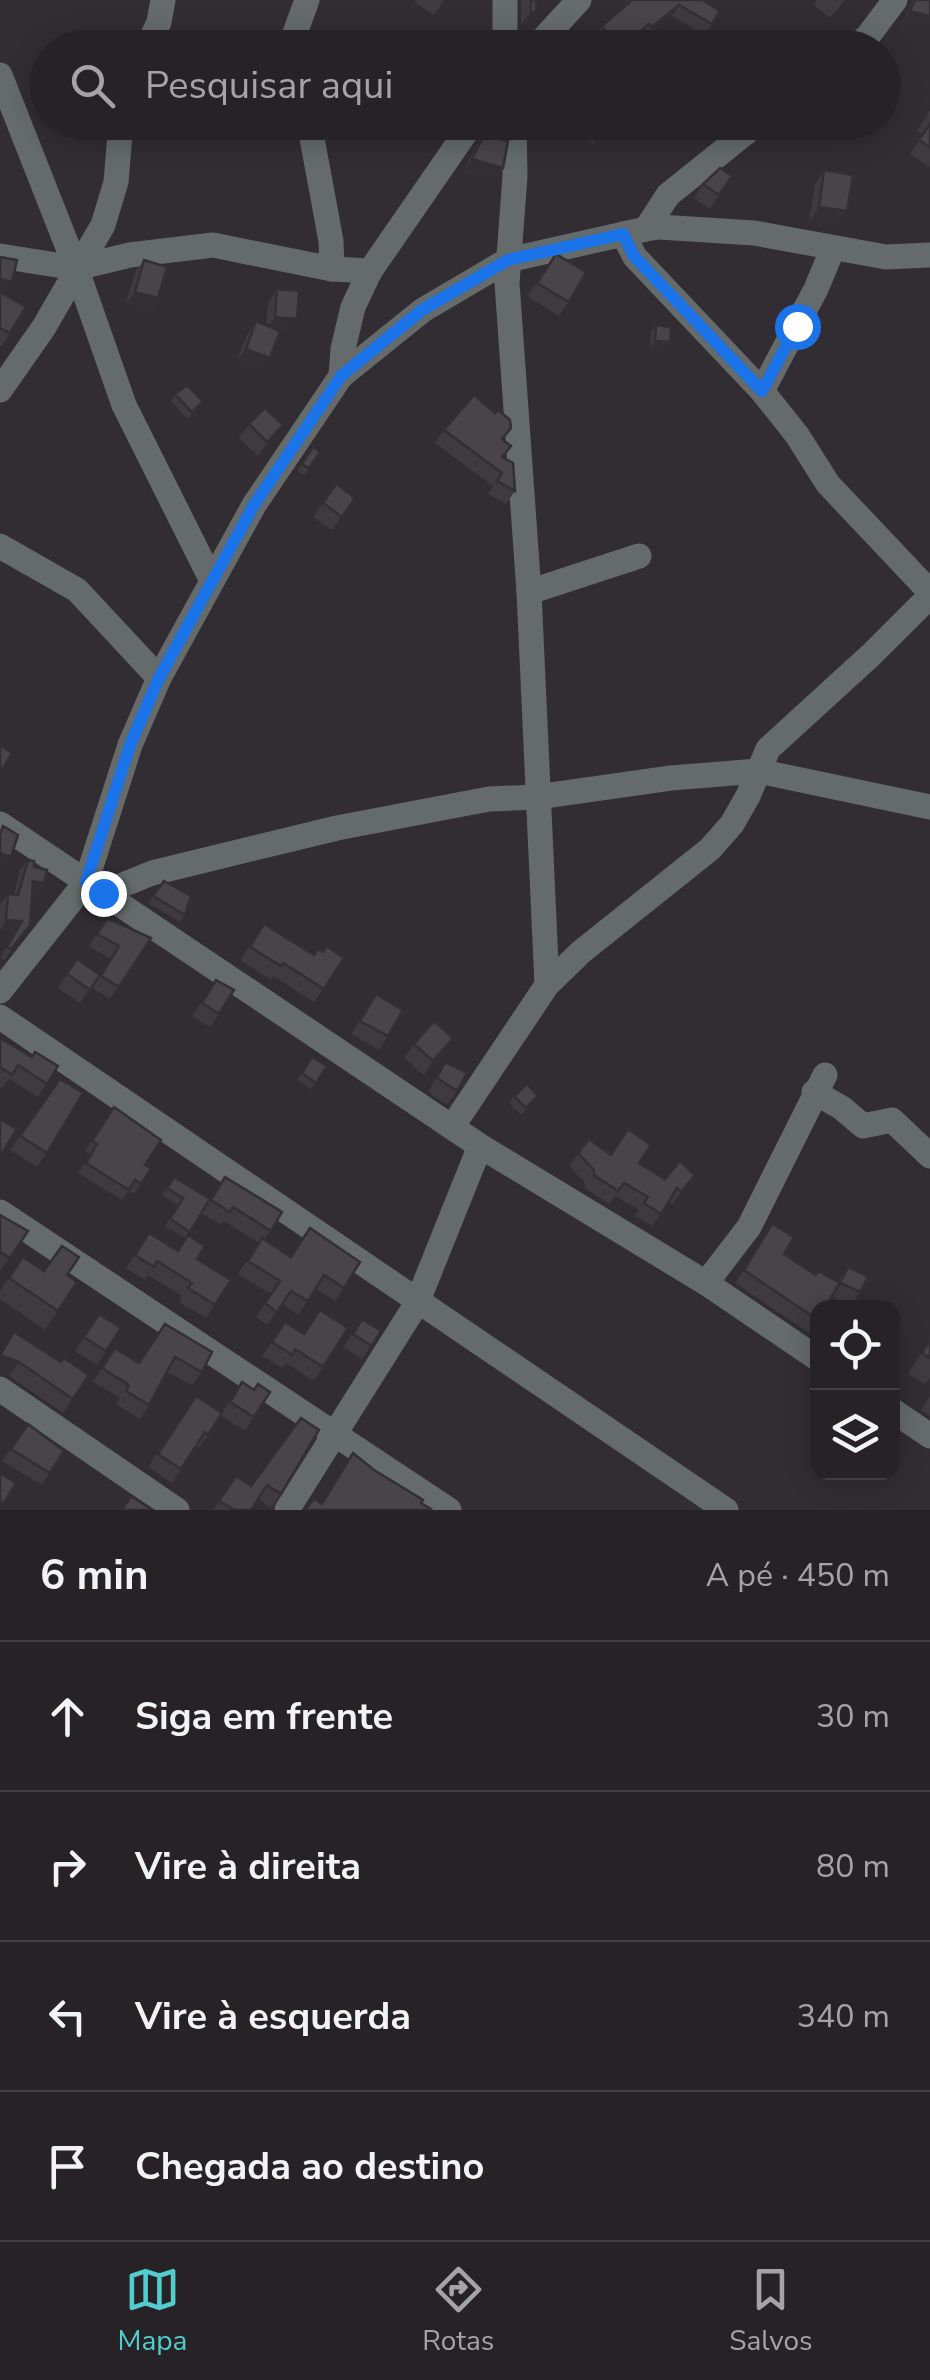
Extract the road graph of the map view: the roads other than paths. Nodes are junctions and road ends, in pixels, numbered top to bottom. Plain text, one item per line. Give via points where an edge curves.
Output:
1 (162, 0) edge
2 (306, 0) edge
3 (506, 0) edge
4 (579, 0) edge
5 (895, 0) edge
6 (155, 30) edge
7 (297, 30) edge
8 (505, 30) edge
9 (552, 30) edge
10 (872, 30) edge
11 (0, 76) edge
12 (119, 140) edge
13 (312, 140) edge
14 (460, 140) edge
15 (514, 140) edge
16 (737, 140) edge
17 (634, 232) junction
18 (833, 248) junction
19 (930, 255) edge
20 (0, 256) edge
21 (508, 260) junction
22 (76, 268) junction
23 (332, 269) junction
24 (370, 270) junction
25 (341, 376) junction
26 (0, 390) edge
27 (762, 391) junction
28 (0, 546) edge
29 (638, 556) dead end
30 (212, 580) junction
31 (529, 592) junction
32 (930, 594) edge
33 (159, 678) junction
34 (758, 771) junction
35 (537, 797) junction
36 (930, 807) edge
37 (0, 824) edge
38 (94, 888) junction
39 (547, 985) junction
40 (0, 991) edge
41 (0, 1017) edge
42 (452, 1127) junction
43 (480, 1146) junction
44 (930, 1156) edge
45 (0, 1212) edge
46 (706, 1284) junction
47 (418, 1303) junction
48 (810, 1354) edge
49 (0, 1389) edge
50 (900, 1415) edge
51 (336, 1434) junction
52 (930, 1436) edge
53 (177, 1510) edge
54 (286, 1510) edge
55 (449, 1510) edge
56 (726, 1510) edge

1 - 6 street
2 - 7 street
3 - 8 street
4 - 9 street
5 - 10 street
11 - 22 street
12 - 22 street via 103,225
13 - 23 street
14 - 24 street
15 - 21 street
16 - 17 street
17 - 18 street via 659,227 754,233
17 - 21 street
17 - 27 street via 634,256
18 - 19 street via 886,257
18 - 27 street
20 - 22 street
21 - 25 street via 422,310
21 - 31 street
22 - 23 street via 212,245
22 - 26 street
22 - 30 street via 124,406
23 - 24 street
24 - 25 street via 342,349
25 - 30 street
27 - 32 street via 828,484
28 - 33 street via 78,590
29 - 31 street
30 - 33 street
31 - 35 street
32 - 34 street via 768,749
33 - 38 street via 130,745
34 - 35 street
34 - 36 street
34 - 39 street via 732,824 710,849
35 - 38 street via 489,799 337,828
35 - 39 street
37 - 38 street
38 - 40 street
38 - 42 street
39 - 42 street
41 - 47 street
42 - 43 street
43 - 46 street
43 - 47 street
44 - 46 street via 892,1120 862,1126 819,1084 748,1228
45 - 51 street
46 - 48 street
47 - 51 street
47 - 56 street
49 - 53 street
50 - 52 street
51 - 54 street
51 - 55 street

